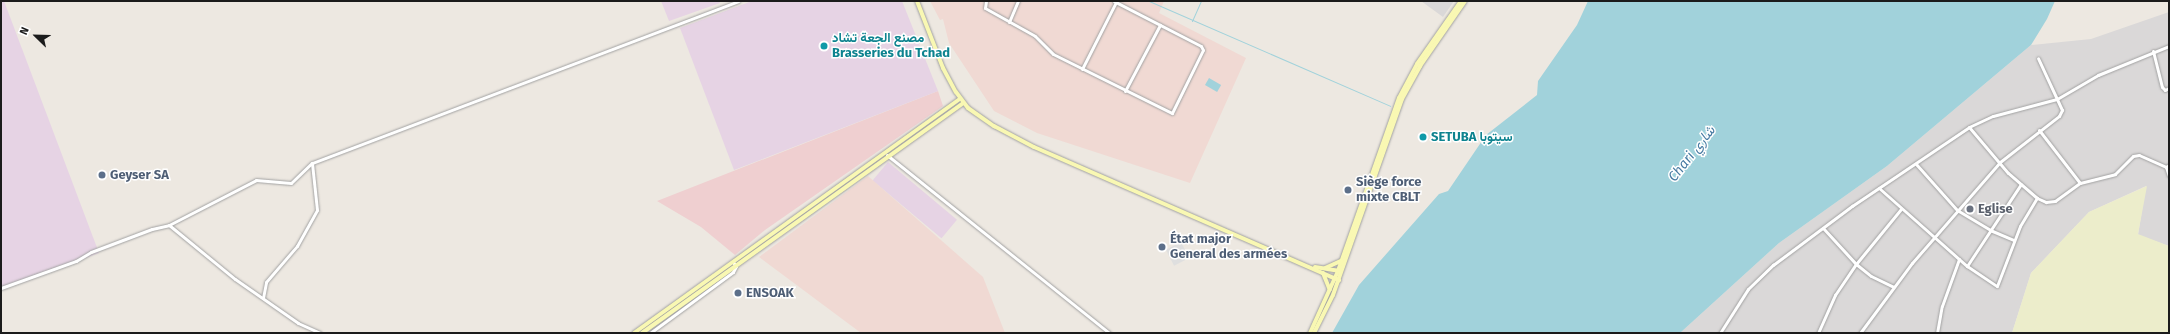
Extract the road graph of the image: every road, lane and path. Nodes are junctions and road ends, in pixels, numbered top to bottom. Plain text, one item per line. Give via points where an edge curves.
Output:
1 (738, 1) edge
2 (917, 1) edge
3 (986, 1) edge
4 (1018, 1) edge
5 (1115, 1) edge
6 (1461, 1) edge
7 (1466, 1) edge
8 (1009, 22) junction
9 (1160, 25) junction
10 (2169, 46) edge
11 (2153, 51) junction
12 (2038, 58) dead end
13 (1082, 69) junction
14 (2169, 88) edge
15 (1125, 91) junction
16 (956, 92) junction
17 (2057, 99) junction
18 (962, 101) junction
19 (955, 105) junction
20 (968, 108) junction
21 (1969, 127) junction
22 (2039, 130) junction
23 (886, 154) junction
24 (2000, 162) junction
25 (312, 163) junction
26 (1916, 164) junction
27 (2169, 165) edge
28 (2166, 167) junction
29 (2169, 176) edge
30 (2080, 183) junction
31 (2021, 184) junction
32 (1879, 188) junction
33 (2037, 198) junction
34 (1901, 209) junction
35 (1957, 210) junction
36 (169, 226) junction
37 (1822, 228) junction
38 (1990, 230) junction
39 (1934, 238) junction
40 (2014, 240) junction
41 (1959, 259) junction
42 (1341, 261) junction
43 (735, 264) junction
44 (1856, 264) junction
45 (1967, 266) junction
46 (1323, 270) junction
47 (1340, 271) junction
48 (1337, 279) junction
49 (1894, 287) junction
50 (1, 288) edge
51 (1330, 290) junction
52 (263, 298) junction
53 (320, 333) edge
54 (634, 333) edge
55 (642, 333) edge
56 (650, 333) edge
57 (1109, 333) edge
58 (1310, 333) edge
59 (1314, 333) edge
60 (1720, 333) edge
61 (1818, 333) edge
62 (1860, 333) edge
63 (1937, 333) edge

1 - 25 street
2 - 16 main road via 943,68
3 - 8 street via 985,8
4 - 8 street
5 - 9 street
5 - 13 street
6 - 42 main road via 1414,69 1399,98
7 - 47 main road via 1420,66 1405,94
8 - 13 street via 1035,36 1053,54
9 - 15 street
9 - 15 street via 1201,46 1203,50 1200,62 1172,113
10 - 11 street
11 - 14 street via 2162,87 2165,90
11 - 17 street via 2098,75
12 - 17 street
13 - 15 street
16 - 18 main road
16 - 19 main road
17 - 21 street via 1993,116
17 - 22 street via 2062,110 2060,114
18 - 19 main road
18 - 20 main road
19 - 20 main road
19 - 23 main road
20 - 46 main road via 994,126 1034,147
21 - 24 street
21 - 26 street
22 - 24 street
22 - 30 street
23 - 43 main road
23 - 57 street
24 - 31 street
24 - 35 street
25 - 36 street via 291,183 256,180
25 - 52 street via 317,210 297,246 266,282
26 - 32 street
26 - 35 street
27 - 28 street
28 - 29 street
28 - 30 street via 2139,155 2133,156 2115,174
30 - 33 street via 2055,201 2046,202
31 - 33 street
31 - 38 street
32 - 34 street
32 - 37 street
33 - 40 street
34 - 39 street
34 - 44 street
35 - 38 street
35 - 39 street
36 - 50 street via 152,229 91,252 76,261
36 - 52 street
37 - 44 street
37 - 60 street via 1754,282
38 - 40 street
38 - 45 street
39 - 41 street
39 - 49 street
40 - 45 street via 1997,286
41 - 45 street
41 - 63 street via 1942,306
42 - 46 main road
42 - 47 main road
43 - 54 main road
43 - 55 main road
43 - 56 street via 730,275
44 - 49 street via 1871,276
44 - 61 street via 1835,296
46 - 47 main road
46 - 48 main road
46 - 51 main road
47 - 48 main road
48 - 51 main road
48 - 59 main road
49 - 62 street
51 - 58 main road
52 - 53 street via 298,323

